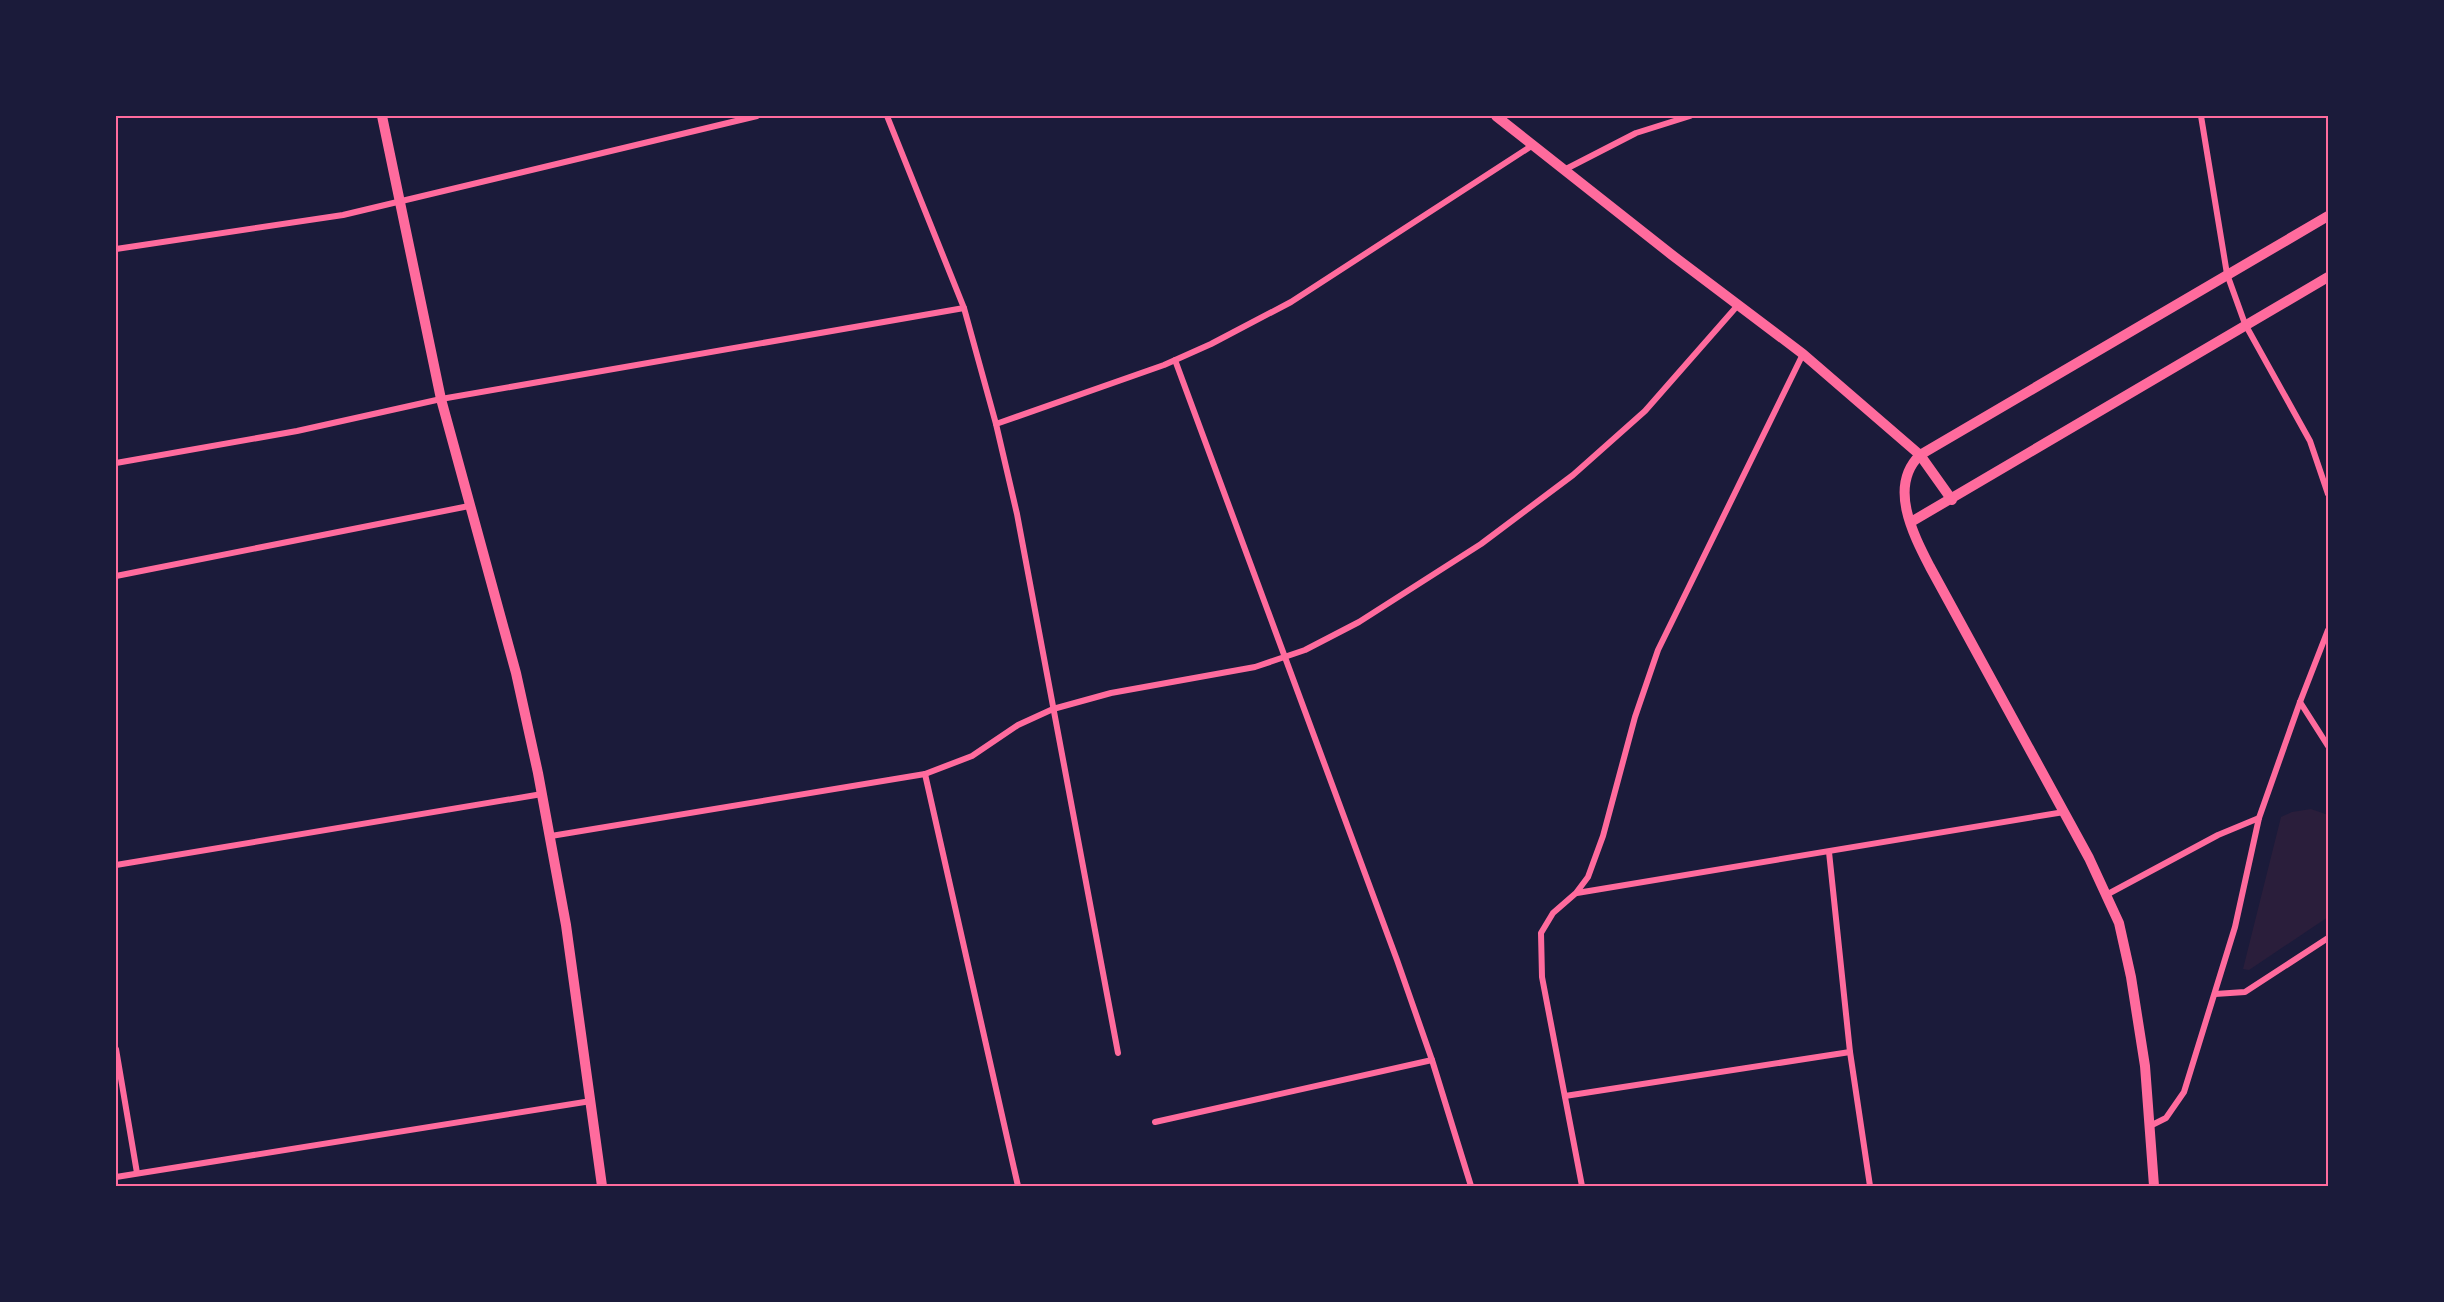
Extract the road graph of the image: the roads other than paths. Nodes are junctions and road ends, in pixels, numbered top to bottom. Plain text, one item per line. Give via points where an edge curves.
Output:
1 (382, 116) edge
2 (757, 116) edge
3 (887, 116) edge
4 (1496, 116) edge
5 (1690, 116) edge
6 (2201, 116) edge
7 (1533, 145) junction
8 (1564, 170) junction
9 (399, 202) junction
10 (2328, 216) edge
11 (116, 249) edge
12 (2227, 274) junction
13 (2328, 277) edge
14 (1738, 305) junction
15 (964, 308) junction
16 (2245, 324) junction
17 (1803, 354) junction
18 (1174, 360) junction
19 (441, 399) junction
20 (996, 424) junction
21 (1920, 456) junction
22 (116, 463) edge
23 (2328, 494) edge
24 (1952, 500) junction
25 (469, 506) junction
26 (1911, 522) junction
27 (116, 576) edge
28 (2328, 630) edge
29 (1285, 657) junction
30 (2300, 702) junction
31 (1053, 710) junction
32 (2328, 746) edge
33 (925, 774) junction
34 (543, 794) junction
35 (2064, 812) junction
36 (2259, 818) junction
37 (551, 836) junction
38 (1829, 852) junction
39 (116, 866) edge
40 (1576, 893) junction
41 (2108, 894) junction
42 (2328, 938) edge
43 (2215, 994) junction
44 (116, 1049) edge
45 (1850, 1052) junction
46 (1118, 1053) dead end
47 (1432, 1060) junction
48 (1565, 1096) junction
49 (591, 1101) junction
50 (1155, 1122) dead end
51 (2150, 1126) junction
52 (137, 1173) junction
53 (116, 1177) edge
54 (602, 1186) edge
55 (1018, 1186) edge
56 (1471, 1186) edge
57 (1582, 1186) edge
58 (1870, 1186) edge
59 (2154, 1186) edge

1 - 9 street
2 - 9 street
3 - 15 street
4 - 7 street
5 - 8 street via 1636,133
6 - 12 street
7 - 8 street
7 - 18 street via 1290,302
8 - 14 street
9 - 11 street via 343,215
9 - 19 street
10 - 12 street
12 - 16 street
12 - 21 street
13 - 16 street
14 - 17 street
14 - 29 street via 1645,411 1530,509 1359,622
15 - 19 street
15 - 20 street
16 - 23 street via 2310,441
16 - 24 street
17 - 21 street
17 - 40 street via 1658,650 1594,863
18 - 20 street
18 - 29 street
19 - 22 street via 297,431
19 - 25 street
20 - 31 street via 1017,514
21 - 24 street
21 - 26 street via 1910,465 1903,486
24 - 26 street
25 - 27 street
25 - 34 street via 516,673
26 - 35 street via 1930,567
28 - 30 street
29 - 31 street via 1256,667 1111,693
29 - 47 street
30 - 32 street
30 - 36 street
31 - 33 street via 1018,725 972,756
31 - 46 street
33 - 37 street
33 - 55 street
34 - 37 street
34 - 39 street
35 - 38 street
35 - 41 street
36 - 41 street via 2218,835
36 - 43 street
37 - 49 street
38 - 40 street
38 - 45 street
40 - 48 street via 1545,923 1540,942 1542,977
41 - 51 street via 2131,977
42 - 43 street via 2245,992
43 - 51 street via 2184,1092 2166,1118
44 - 52 street
45 - 48 street
45 - 58 street
47 - 50 street
47 - 56 street
48 - 57 street
49 - 52 street
49 - 54 street
51 - 59 street
52 - 53 street

